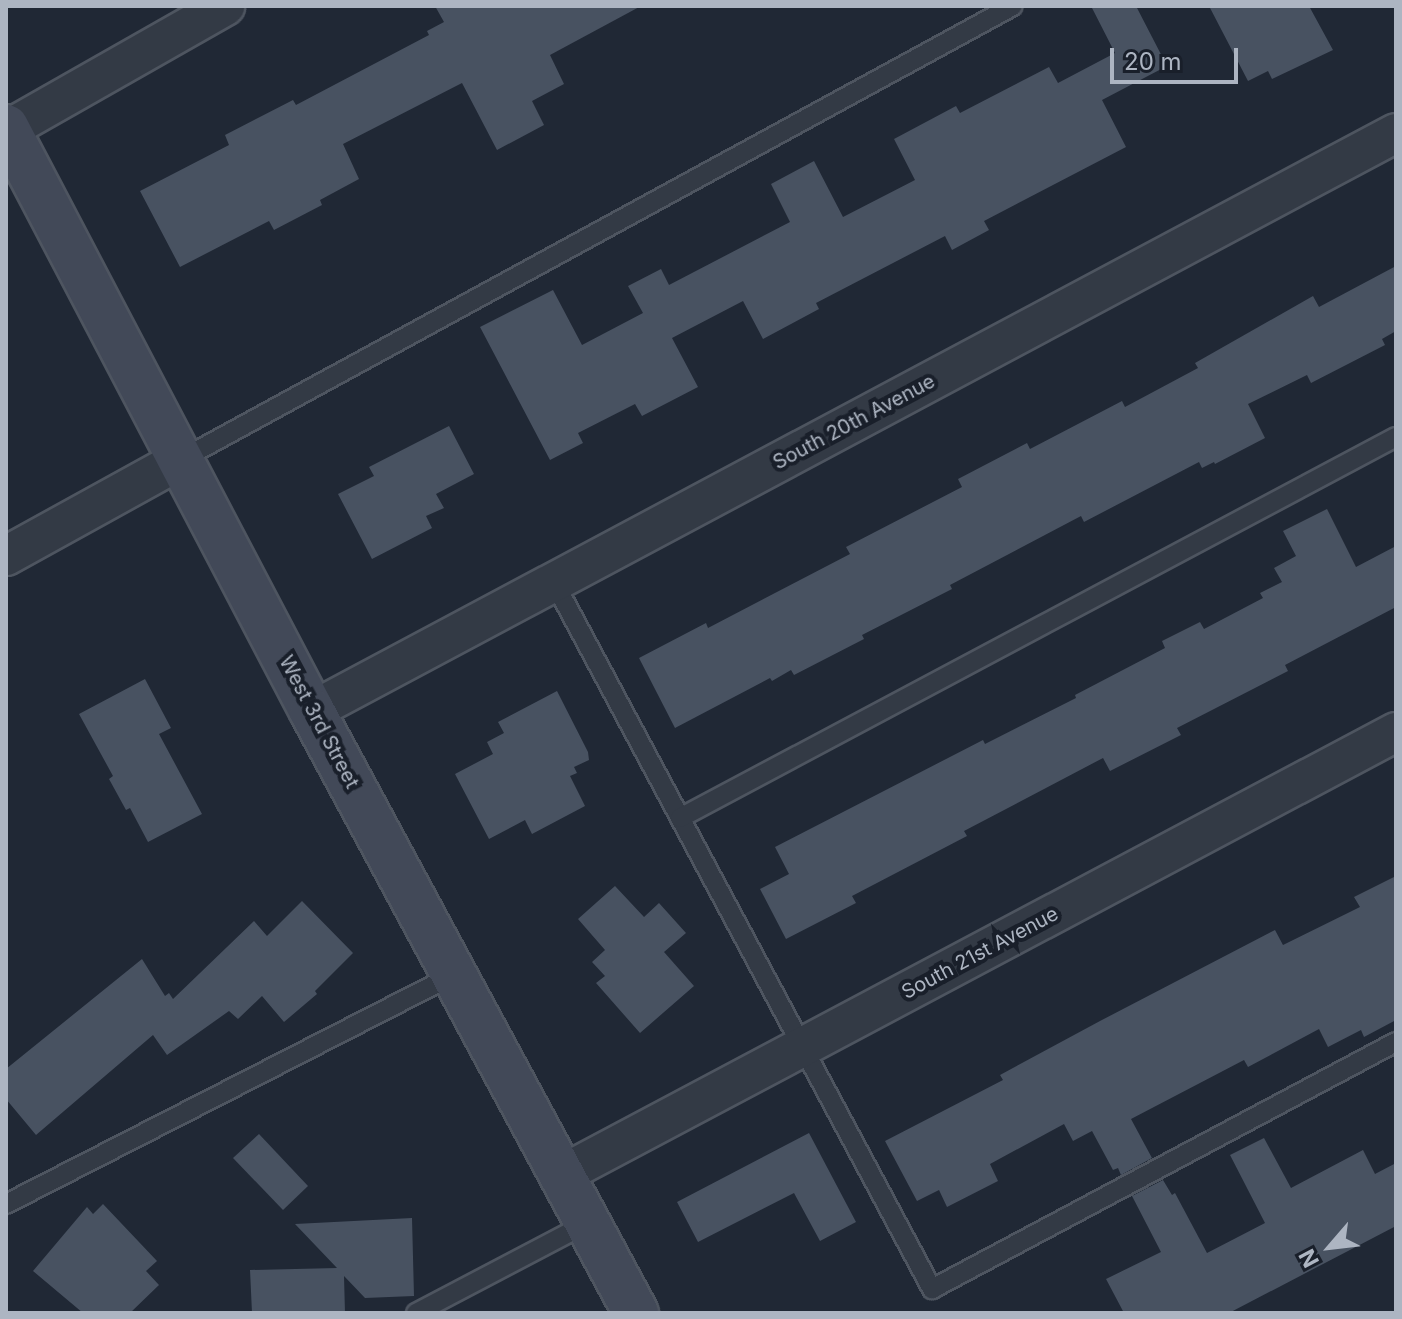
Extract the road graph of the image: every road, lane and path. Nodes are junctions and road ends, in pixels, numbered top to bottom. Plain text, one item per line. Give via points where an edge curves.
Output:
1 (225, 6) edge
2 (1013, 6) edge
3 (7, 129) edge
4 (1396, 133) edge
5 (1396, 437) edge
6 (182, 459) junction
7 (6, 556) edge
8 (554, 582) junction
9 (312, 711) junction
10 (1396, 732) edge
11 (680, 818) junction
12 (455, 974) junction
13 (1396, 1042) edge
14 (803, 1047) junction
15 (563, 1174) junction
16 (6, 1204) edge
17 (589, 1222) junction
18 (416, 1313) edge
19 (636, 1313) edge

1 - 3 street
2 - 6 lane
3 - 6 street, West 3rd Street
4 - 8 street, South 20th Avenue
5 - 11 lane
6 - 7 street
6 - 9 street, West 3rd Street
8 - 9 street, South 20th Avenue
8 - 11 lane
9 - 12 street, West 3rd Street
10 - 14 street, South 21st Avenue
11 - 14 lane
12 - 15 street, West 3rd Street
12 - 16 lane
13 - 14 lane via 932,1289
14 - 15 street, South 21st Avenue
15 - 17 street, West 3rd Street
17 - 18 lane
17 - 19 street, West 3rd Street

